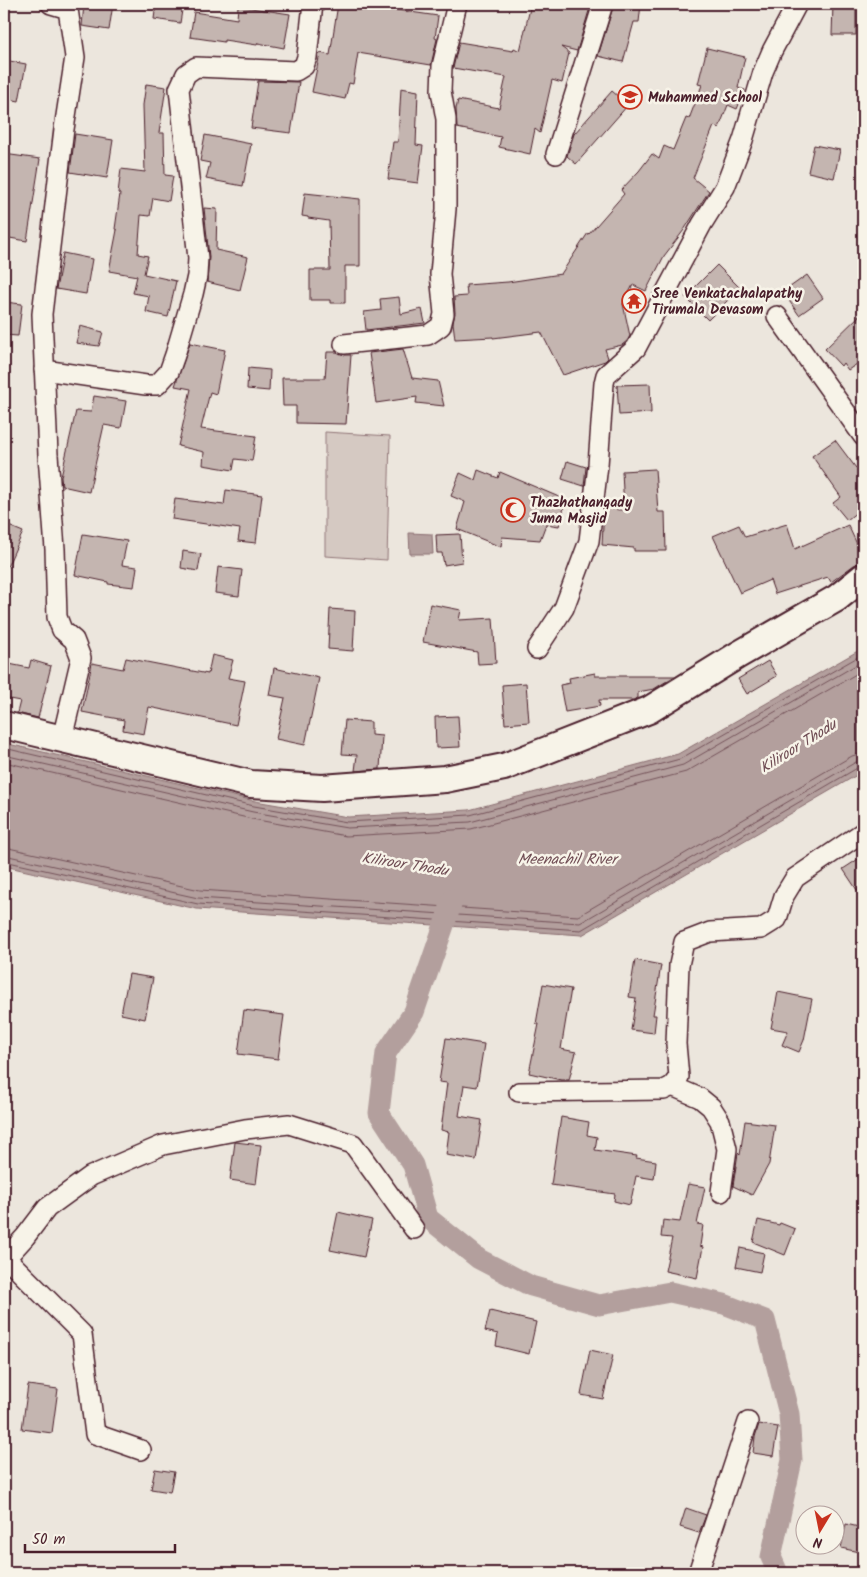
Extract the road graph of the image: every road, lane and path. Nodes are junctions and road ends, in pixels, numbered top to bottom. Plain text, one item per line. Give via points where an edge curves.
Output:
1 (51, 4) edge
2 (313, 4) edge
3 (456, 4) edge
4 (603, 4) edge
5 (797, 4) edge
6 (556, 154) dead end
7 (778, 316) dead end
8 (344, 344) dead end
9 (44, 370) junction
10 (863, 436) edge
11 (863, 577) edge
12 (537, 649) dead end
13 (4, 725) edge
14 (62, 739) junction
15 (863, 832) edge
16 (672, 1086) junction
17 (519, 1092) dead end
18 (721, 1192) dead end
19 (414, 1229) dead end
20 (4, 1257) edge
21 (748, 1422) dead end
22 (141, 1450) dead end
23 (698, 1573) edge

1 - 9 street via 68,9 75,57 42,314
2 - 9 street via 304,66 296,71 196,67 186,74 179,89 198,258 193,294 169,372 157,385 146,385
3 - 8 street via 442,66 441,91 446,119 446,209 440,274 444,314 441,326 428,335
4 - 6 street
5 - 12 street via 763,72 725,187 636,348 606,375 589,541 564,608
7 - 10 street
9 - 14 street via 57,617 62,630 74,640 82,658
11 - 14 main road via 837,598 649,710 504,767 445,780 322,788 251,784
13 - 14 main road
15 - 16 street via 795,878 784,896 777,918 769,924 760,929 710,932 684,942 679,965 676,1044 679,1078
16 - 17 street via 664,1090
16 - 18 street via 700,1098 720,1121 727,1149
19 - 20 street via 353,1144 289,1124 163,1145 91,1176 46,1208 26,1237
20 - 22 street via 82,1334 95,1434
21 - 23 street

